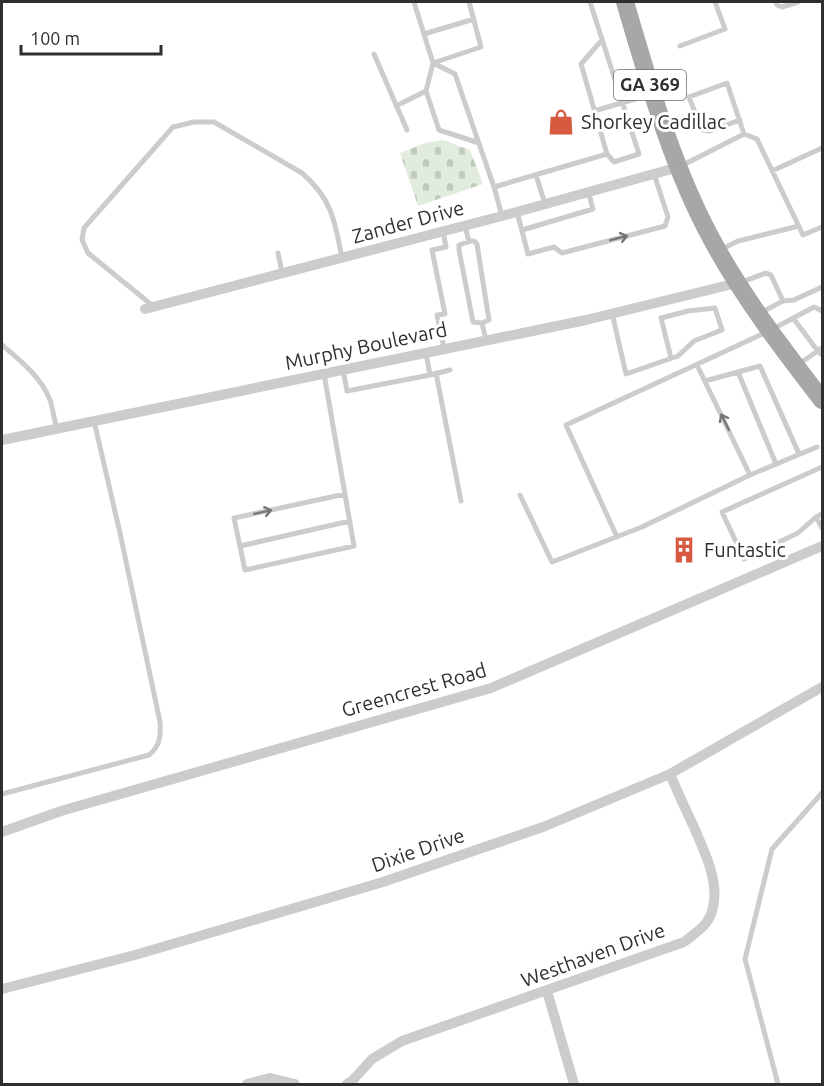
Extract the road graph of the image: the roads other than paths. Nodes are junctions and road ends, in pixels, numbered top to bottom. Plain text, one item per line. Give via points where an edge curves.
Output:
1 (414, 2) edge
2 (469, 2) edge
3 (590, 2) edge
4 (625, 2) edge
5 (715, 2) edge
6 (776, 2) edge
7 (798, 2) edge
8 (474, 19) junction
9 (424, 34) junction
10 (602, 40) junction
11 (680, 46) dead end
12 (374, 54) dead end
13 (433, 63) junction
14 (426, 91) junction
15 (653, 93) junction
16 (623, 103) junction
17 (396, 106) junction
18 (594, 111) junction
19 (740, 120) junction
20 (407, 130) dead end
21 (744, 134) junction
22 (479, 143) junction
23 (822, 148) edge
24 (607, 154) junction
25 (679, 167) junction
26 (772, 171) junction
27 (654, 174) junction
28 (536, 175) junction
29 (494, 187) junction
30 (588, 192) junction
31 (545, 204) junction
32 (517, 212) junction
33 (502, 216) junction
34 (465, 226) junction
35 (799, 226) junction
36 (822, 227) edge
37 (522, 230) junction
38 (443, 231) junction
39 (469, 242) junction
40 (718, 251) junction
41 (278, 253) dead end
42 (342, 258) junction
43 (282, 273) junction
44 (737, 283) junction
45 (822, 287) edge
46 (684, 296) junction
47 (783, 301) junction
48 (150, 308) joint
49 (822, 310) edge
50 (688, 311) junction
51 (612, 314) junction
52 (758, 314) junction
53 (793, 318) junction
54 (482, 323) junction
55 (769, 331) junction
56 (486, 340) junction
57 (2, 345) edge
58 (444, 348) junction
59 (821, 351) edge
60 (426, 353) junction
61 (671, 358) junction
62 (697, 365) junction
63 (796, 366) junction
64 (343, 370) junction
65 (450, 370) dead end
66 (738, 372) junction
67 (324, 374) junction
68 (433, 374) junction
69 (705, 381) junction
70 (820, 393) edge
71 (94, 421) junction
72 (57, 429) junction
73 (2, 440) edge
74 (817, 447) dead end
75 (799, 454) junction
76 (776, 464) junction
77 (822, 468) edge
78 (750, 475) junction
79 (345, 494) junction
80 (520, 495) dead end
81 (461, 501) dead end
82 (822, 514) edge
83 (816, 517) junction
84 (350, 521) junction
85 (822, 528) edge
86 (617, 537) junction
87 (240, 546) junction
88 (822, 546) edge
89 (822, 687) edge
90 (670, 774) junction
91 (822, 793) edge
92 (2, 794) edge
93 (2, 832) edge
94 (2, 989) edge
95 (547, 991) junction
96 (247, 1084) edge
97 (295, 1084) edge
98 (347, 1084) edge
99 (574, 1084) edge
100 (778, 1084) edge

1 - 9 lane
2 - 8 lane
3 - 10 lane
4 - 15 main road, GA 369
5 - 11 lane via 725,29
6 - 7 lane via 782,8
8 - 9 lane
8 - 13 lane via 481,47
9 - 13 lane
10 - 16 lane
10 - 18 lane via 581,64
12 - 17 lane
13 - 14 lane
13 - 22 lane via 455,74
14 - 17 lane
14 - 22 lane via 439,130
15 - 16 lane
15 - 25 main road, GA 369
16 - 18 lane
16 - 24 lane via 639,154 614,162
17 - 20 lane
18 - 24 lane
19 - 19 lane via 727,83 689,97 702,130 710,131
19 - 21 lane
21 - 25 lane
21 - 26 lane via 757,139
22 - 29 lane
23 - 26 lane
24 - 28 lane
25 - 27 street, Zander Drive
25 - 40 main road, GA 369
26 - 35 lane
27 - 30 street, Zander Drive
37 -> 27 lane via 528,254 554,248 562,253 665,226 668,217
28 - 29 lane
28 - 31 lane
29 - 33 lane
30 - 31 street, Zander Drive
30 - 37 lane via 593,209
31 - 32 street, Zander Drive
32 - 33 street, Zander Drive
32 - 37 lane
33 - 34 street, Zander Drive
34 - 38 street, Zander Drive
34 - 39 lane
35 - 36 lane via 803,235
35 - 40 lane via 738,240
38 - 42 street, Zander Drive
38 - 58 lane via 446,247 432,250 445,314 437,315
39 - 54 lane via 477,244 489,320
39 - 54 lane via 459,244 459,250 473,322
40 - 44 main road, GA 369
41 - 43 lane
42 - 43 street, Zander Drive
42 - 48 lane via 333,214 323,195 302,173 214,122 173,127 84,228 82,240 88,253
43 - 48 street, Zander Drive
44 - 46 street, Murphy Boulevard
44 - 47 lane via 766,273 771,275
44 - 52 main road, GA 369
45 - 47 lane
46 - 50 lane
46 - 51 street, Murphy Boulevard
47 - 52 lane
49 - 53 lane via 814,307
50 - 61 lane via 661,318
50 - 61 lane via 715,308 722,330 694,341
51 - 56 street, Murphy Boulevard
51 - 61 lane via 626,374
52 - 55 main road, GA 369
53 - 55 lane
53 - 59 lane
54 - 56 lane
55 - 62 lane
55 - 63 main road, GA 369
56 - 58 street, Murphy Boulevard
57 - 72 lane via 42,385
58 - 60 street, Murphy Boulevard
59 - 63 lane
60 - 64 street, Murphy Boulevard
60 - 68 lane
62 - 69 lane
62 - 86 lane via 566,425
63 - 70 main road, GA 369
64 - 67 street, Murphy Boulevard
64 - 68 lane via 347,391
65 - 68 lane
66 - 69 lane
66 - 75 lane via 760,366
66 - 76 lane
67 - 71 street, Murphy Boulevard
67 - 79 lane
68 - 81 lane
78 -> 69 lane
71 - 72 street, Murphy Boulevard
71 - 92 lane via 158,711 159,743 148,755
72 - 73 street, Murphy Boulevard
74 - 75 lane
75 - 76 lane
76 - 78 lane
77 - 83 lane via 722,512 744,559 798,533
78 - 86 lane
79 - 84 lane
87 -> 79 lane via 234,518
80 - 86 lane via 552,562
82 - 83 lane
83 - 85 lane
84 - 87 lane
84 - 87 lane via 354,546 245,570
88 - 93 street, Greencrest Road via 491,688 61,811
89 - 90 street, Dixie Drive
90 - 94 street, Dixie Drive via 543,827 383,882 135,955
90 - 95 street, Westhaven Drive via 712,875 712,911 705,925 684,942
91 - 100 lane via 772,849 745,959
95 - 98 street, Westhaven Drive via 402,1041 372,1059
95 - 99 street
96 - 97 street via 270,1078

